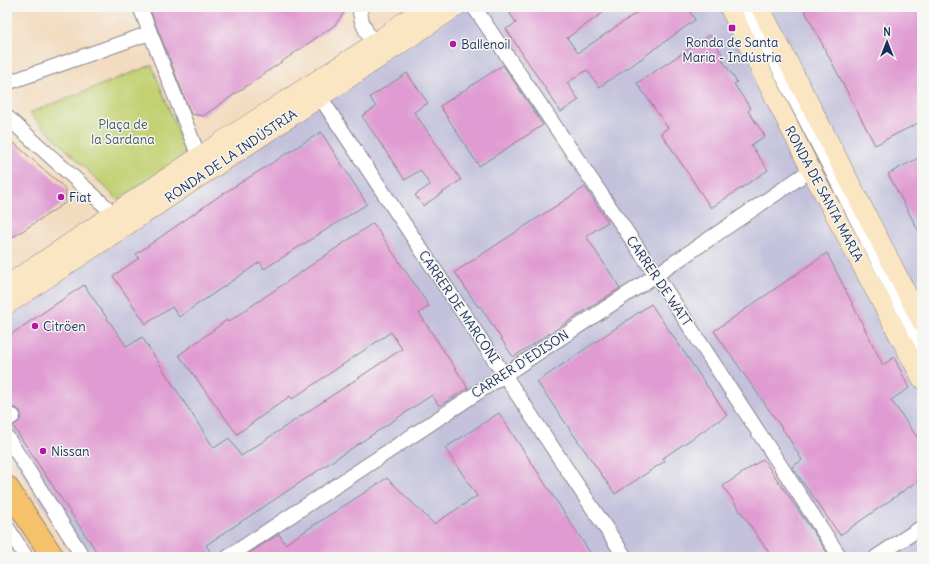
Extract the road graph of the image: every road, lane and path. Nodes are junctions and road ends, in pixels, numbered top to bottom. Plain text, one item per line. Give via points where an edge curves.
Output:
1 (140, 7) edge
2 (360, 7) edge
3 (424, 7) edge
4 (456, 7) edge
5 (474, 7) edge
6 (729, 7) edge
7 (745, 7) edge
8 (760, 7) edge
9 (150, 33) junction
10 (373, 44) junction
11 (7, 83) edge
12 (320, 97) junction
13 (7, 117) edge
14 (199, 157) junction
15 (811, 170) junction
16 (114, 214) junction
17 (656, 274) junction
18 (7, 285) edge
19 (7, 305) edge
20 (922, 323) edge
21 (922, 346) edge
22 (504, 375) junction
23 (922, 379) edge
24 (7, 437) edge
25 (12, 455) edge
26 (7, 487) edge
27 (922, 526) edge
28 (7, 527) edge
29 (73, 551) edge
30 (26, 557) edge
31 (53, 557) edge
32 (83, 557) edge
33 (228, 557) edge
34 (625, 557) edge
35 (840, 557) edge
36 (876, 557) edge

1 - 9 street
2 - 10 street via 363,25
3 - 10 street, RONDA DE LA INDÚSTRIA
4 - 12 street, RONDA DE LA INDÚSTRIA
5 - 17 street, CARRER DE WATT
6 - 15 street, RONDA DE SANTA MARIA
7 - 21 street, RONDA DE SANTA MARIA
8 - 20 street, RONDA DE SANTA MARIA
9 - 11 street
9 - 14 street
10 - 14 street, RONDA DE LA INDÚSTRIA
12 - 19 street, RONDA DE LA INDÚSTRIA
12 - 22 street, CARRER DE MARCONI
13 - 16 street
14 - 16 street, RONDA DE LA INDÚSTRIA
15 - 17 street, CARRER D'EDISON
15 - 23 street, RONDA DE SANTA MARIA
16 - 18 street, RONDA DE LA INDÚSTRIA
17 - 22 street, CARRER D'EDISON
17 - 35 street, CARRER DE WATT
22 - 33 street, CARRER D'EDISON
22 - 34 street, CARRER DE MARCONI
24 - 25 street
25 - 29 street
26 - 31 main road
27 - 36 street
28 - 30 street
29 - 32 street

